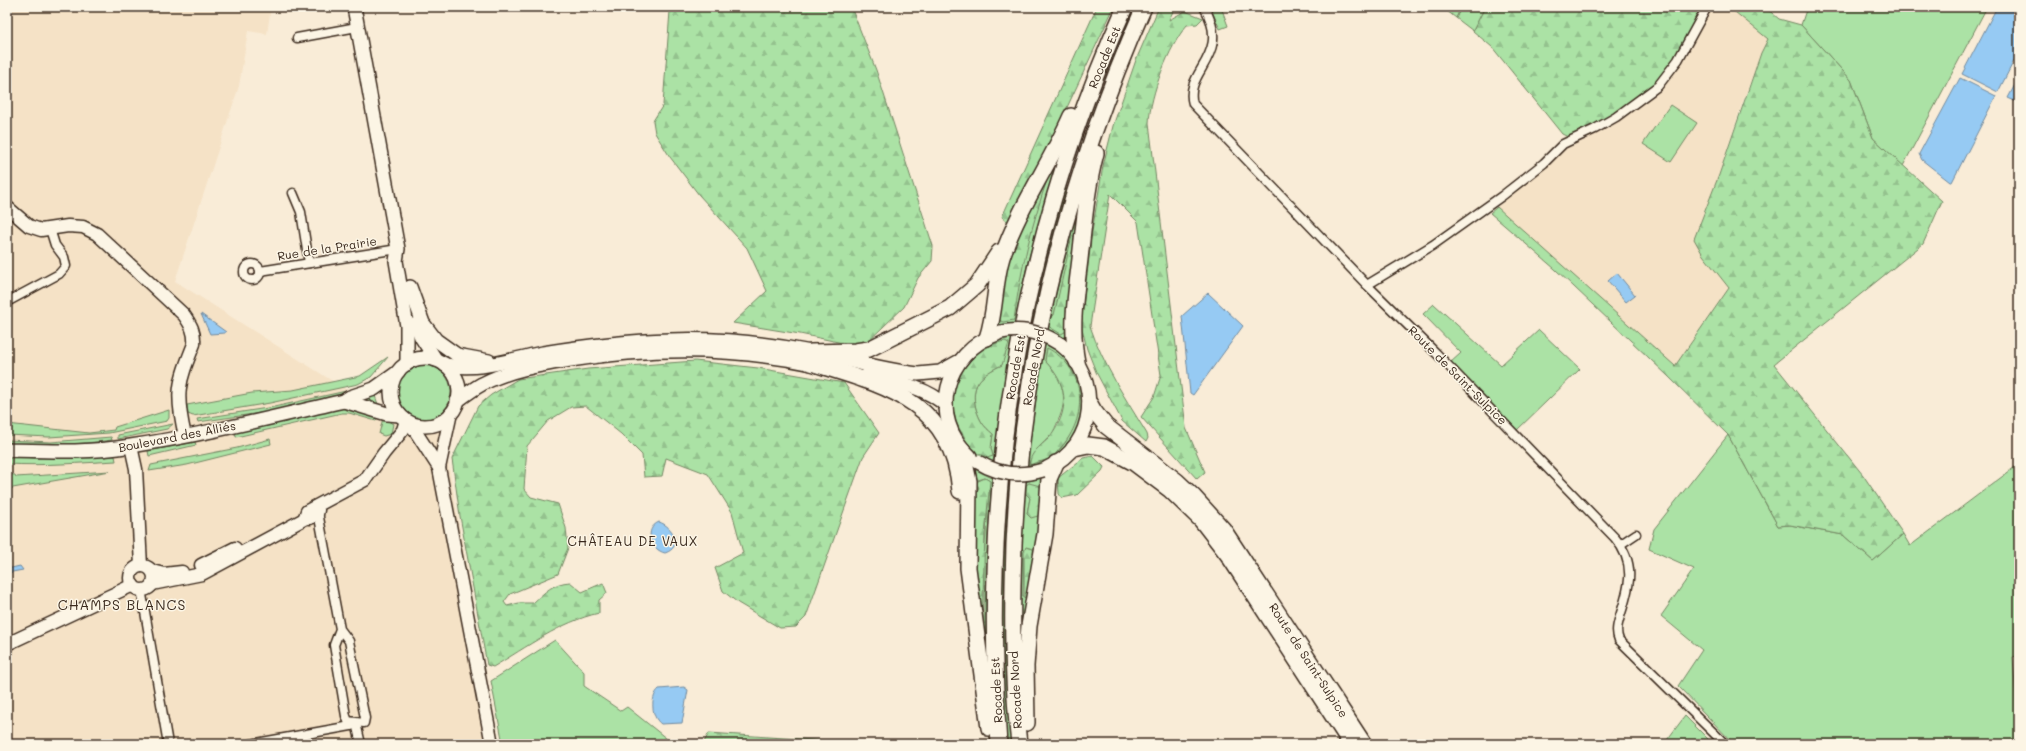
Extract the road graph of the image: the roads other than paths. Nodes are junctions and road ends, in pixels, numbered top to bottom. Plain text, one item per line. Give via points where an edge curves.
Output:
1 (354, 7) edge
2 (1124, 7) edge
3 (1144, 7) edge
4 (1149, 7) edge
5 (1204, 7) edge
6 (1707, 7) edge
7 (357, 27) junction
8 (297, 38) dead end
9 (294, 193) dead end
10 (7, 207) edge
11 (50, 229) junction
12 (1010, 236) junction
13 (398, 249) junction
14 (309, 263) junction
15 (260, 271) dead end
16 (1368, 285) junction
17 (410, 287) junction
18 (7, 302) edge
19 (994, 335) junction
20 (810, 357) junction
21 (958, 362) junction
22 (1077, 362) junction
23 (441, 363) junction
24 (494, 364) junction
25 (402, 368) junction
26 (344, 401) junction
27 (457, 401) junction
28 (1090, 404) junction
29 (946, 406) junction
30 (451, 413) junction
31 (405, 419) junction
32 (185, 436) junction
33 (131, 446) junction
34 (1074, 448) junction
35 (962, 449) junction
36 (7, 450) edge
37 (1050, 466) junction
38 (439, 468) junction
39 (311, 514) junction
40 (1636, 534) dead end
41 (322, 536) junction
42 (1621, 544) junction
43 (968, 568) junction
44 (147, 569) junction
45 (152, 584) junction
46 (137, 587) junction
47 (340, 629) junction
48 (7, 644) edge
49 (360, 723) junction
50 (168, 744) edge
51 (251, 744) edge
52 (361, 744) edge
53 (492, 744) edge
54 (991, 744) edge
55 (999, 744) edge
56 (1019, 744) edge
57 (1027, 744) edge
58 (1351, 744) edge
59 (1364, 744) edge
60 (1725, 744) edge

1 - 7 main road
2 - 12 highway via 1106,39 1066,129
2 - 55 highway, Rocade Est via 1091,88 1056,188 1034,268 1013,376 1001,465 994,565 993,640
3 - 56 highway, Rocade Nord via 1101,112 1074,192 1043,310 1030,378 1018,468 1013,566 1013,661
4 - 22 highway via 1114,94 1092,166 1073,324
5 - 16 street, Route de Saint-Sulpice via 1212,24 1214,40 1210,56 1191,92 1193,104
6 - 16 street via 1678,60 1658,86 1616,117 1563,144 1544,163 1502,196 1433,245
7 - 8 street
7 - 13 main road
9 - 14 street via 301,212
10 - 11 street via 30,226 41,230
11 - 18 street via 66,266 59,274
11 - 32 street via 83,227 97,234 184,315 190,324 194,331 194,344 178,391
12 - 19 highway via 996,279 991,323
12 - 20 highway via 977,285 950,308 869,349
13 - 14 street, Rue de la Prairie
13 - 17 main road via 404,259
13 - 25 main road via 396,260 407,326
14 - 15 street, Rue de la Prairie
16 - 42 street, Route de Saint-Sulpice
17 - 23 main road via 409,294 417,328
17 - 24 main road via 423,324 439,343 457,355 487,360
19 - 21 main road via 970,349
19 - 22 main road, bridge via 1016,330 1047,336 1060,344
20 - 21 main road via 918,374 940,372
20 - 24 main road via 762,343 670,340 627,341 578,347
20 - 27 main road via 710,350 627,353 541,365 502,376 478,386
20 - 29 main road via 925,393
20 - 43 highway via 893,391 916,404 933,421 956,466 960,489 963,549
21 - 29 main road via 948,383
22 - 28 main road via 1087,382
23 - 24 main road via 473,368
23 - 25 main road via 421,359
23 - 27 main road via 455,378
25 - 26 main road, Boulevard des Alliés via 374,389
25 - 31 main road via 394,379 391,394 394,407
26 - 31 main road, Boulevard des Alliés
26 - 32 main road, Boulevard des Alliés
27 - 30 main road
28 - 34 main road via 1084,431
28 - 59 highway, Route de Saint-Sulpice via 1106,426 1177,481 1223,529
29 - 35 main road via 951,430
30 - 31 main road via 432,425 424,426
30 - 38 street
31 - 38 street
31 - 39 street via 403,430 365,480
32 - 33 main road, Boulevard des Alliés
33 - 36 main road, Boulevard des Alliés via 73,451
33 - 44 street
34 - 37 main road
34 - 58 highway, Route de Saint-Sulpice via 1088,445 1104,447 1134,463 1170,490 1201,520 1228,555
35 - 37 main road, bridge via 993,470 1010,474 1027,474
35 - 43 highway via 968,481
37 - 57 highway via 1045,534 1027,640
38 - 53 street
39 - 41 street
39 - 41 street
39 - 44 street via 197,567 164,574
39 - 45 street via 202,574
40 - 42 street
41 - 47 street
42 - 60 street, Route de Saint-Sulpice via 1626,551 1630,571 1625,603 1616,631 1619,640
43 - 54 highway
44 - 45 street via 154,579
44 - 46 street via 137,568 132,573 131,578
45 - 46 street via 147,588
46 - 48 street
46 - 50 street
47 - 49 street via 349,641 365,718
47 - 49 street via 334,645 346,716 348,721
49 - 51 street
49 - 52 street

